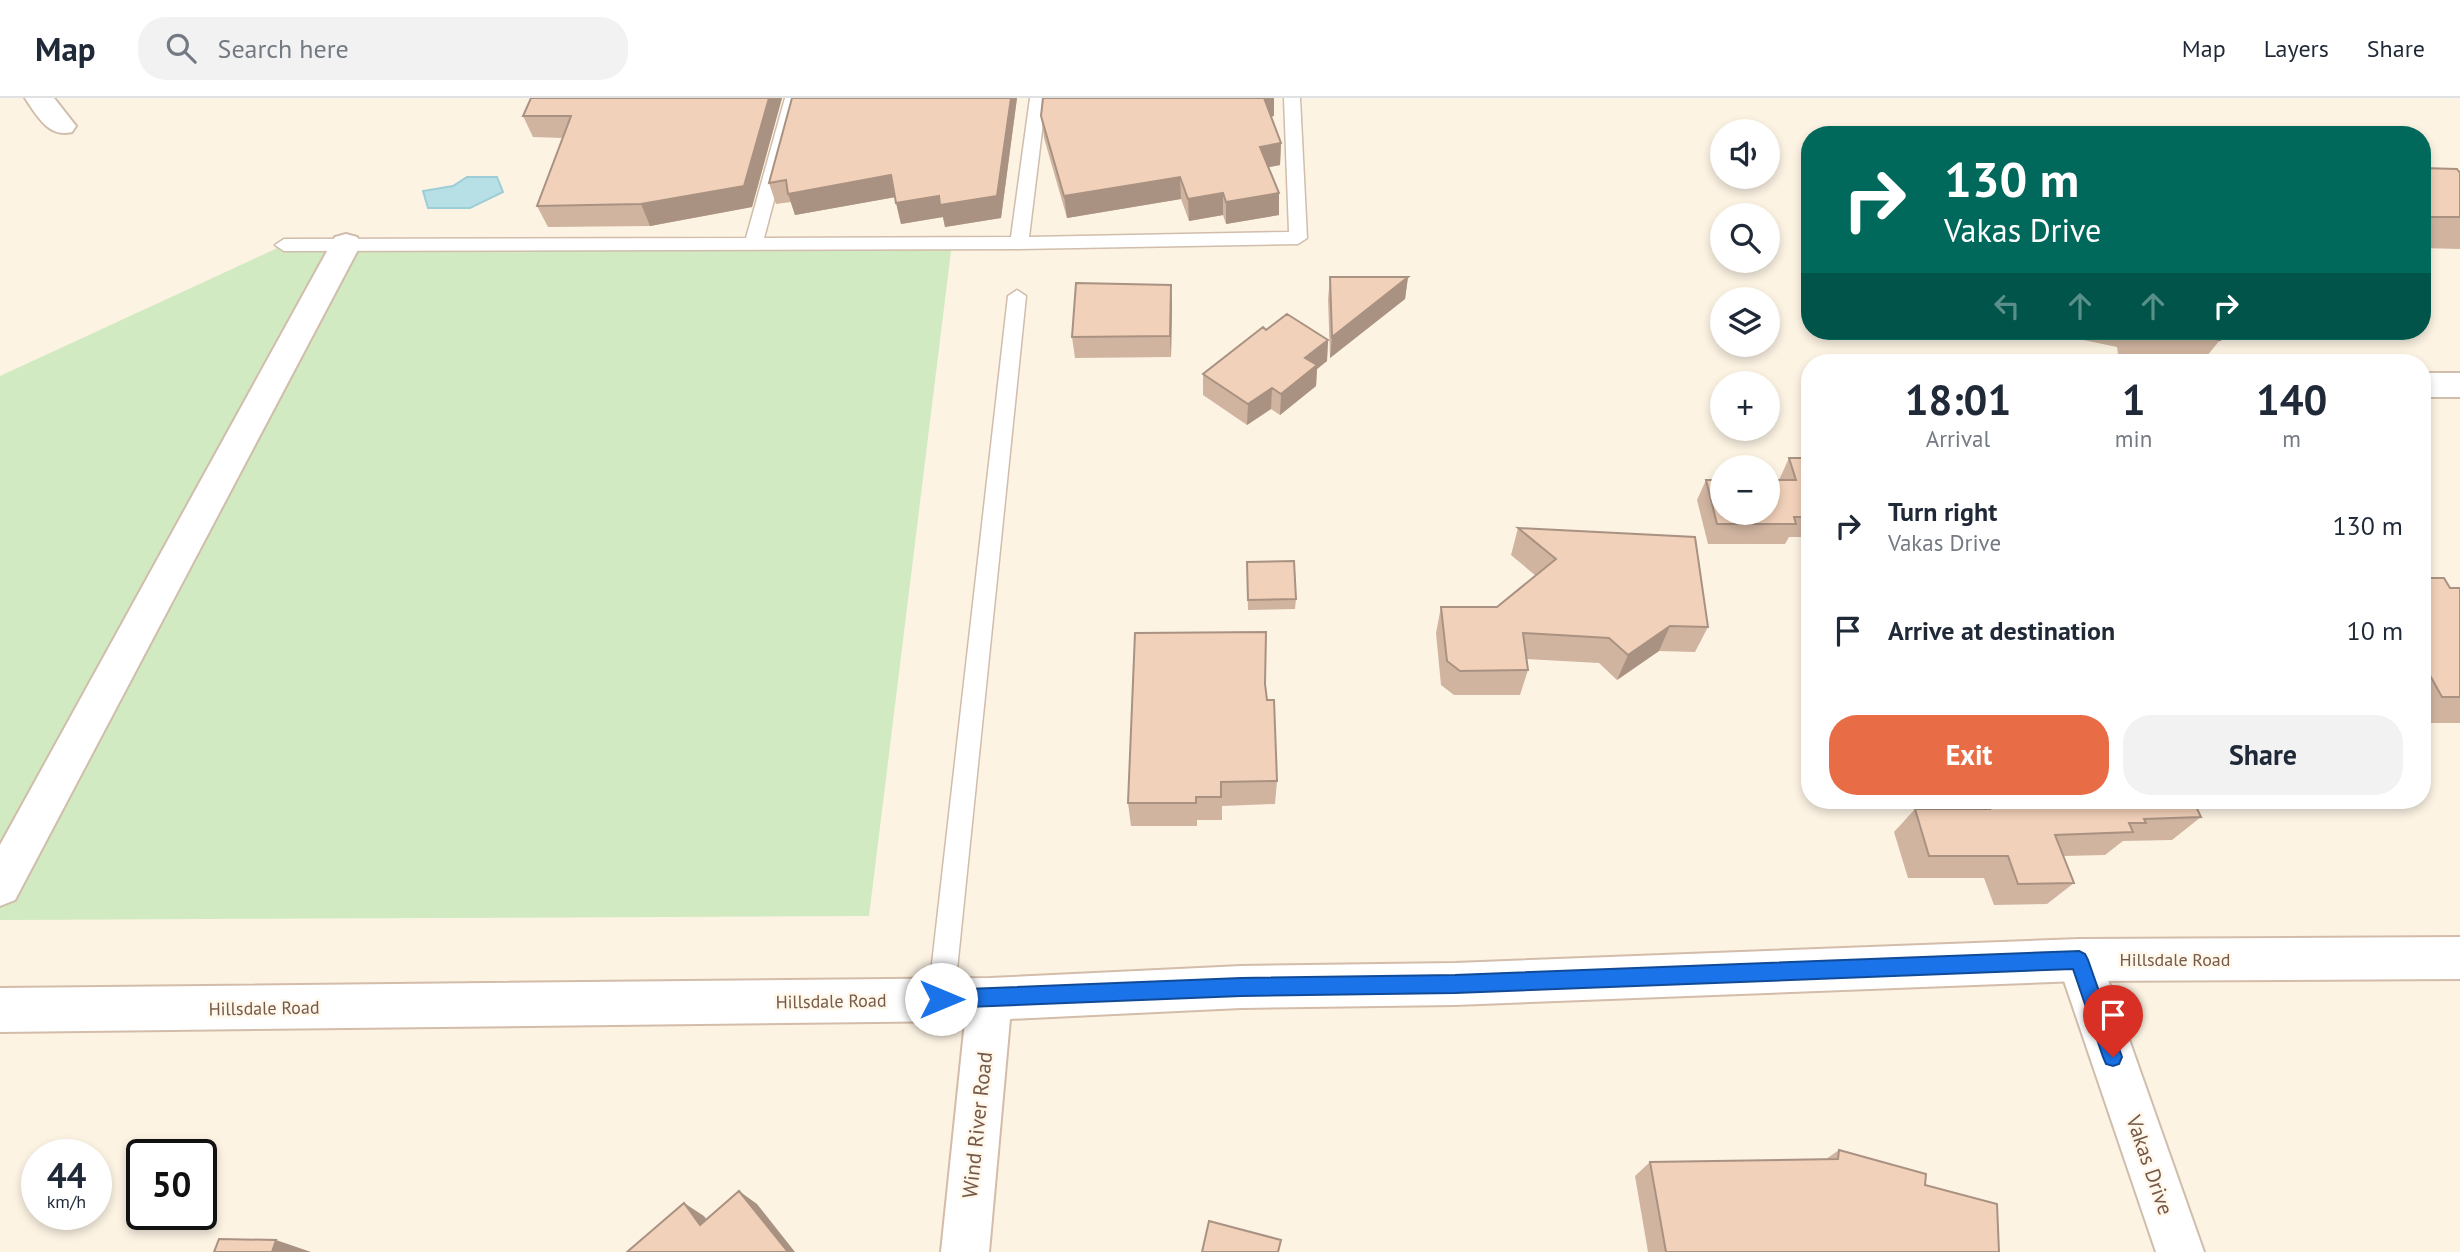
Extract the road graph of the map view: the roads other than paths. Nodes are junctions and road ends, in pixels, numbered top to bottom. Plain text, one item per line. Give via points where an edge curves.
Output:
1 (39, 98) edge
2 (793, 98) edge
3 (1038, 98) edge
4 (1292, 98) edge
5 (62, 125) dead end
6 (754, 242) junction
7 (1019, 243) junction
8 (346, 244) junction
9 (284, 245) dead end
10 (1017, 296) dead end
11 (2431, 385) edge
12 (2460, 385) edge
13 (0, 886) edge
14 (2460, 958) edge
15 (2079, 960) junction
16 (941, 999) junction
17 (990, 999) junction
18 (0, 1010) edge
19 (965, 1252) edge
20 (2180, 1252) edge

1 - 5 main road
2 - 6 lane
3 - 7 lane
4 - 7 lane via 1298,238
6 - 7 lane
6 - 8 lane
8 - 9 lane
8 - 13 main road
10 - 16 lane
11 - 12 main road
14 - 15 main road, Hillsdale Road
15 - 17 main road, Hillsdale Road
15 - 20 main road, Vakas Drive
16 - 17 main road, Hillsdale Road
16 - 18 main road, Hillsdale Road
17 - 19 main road, Wind River Road

